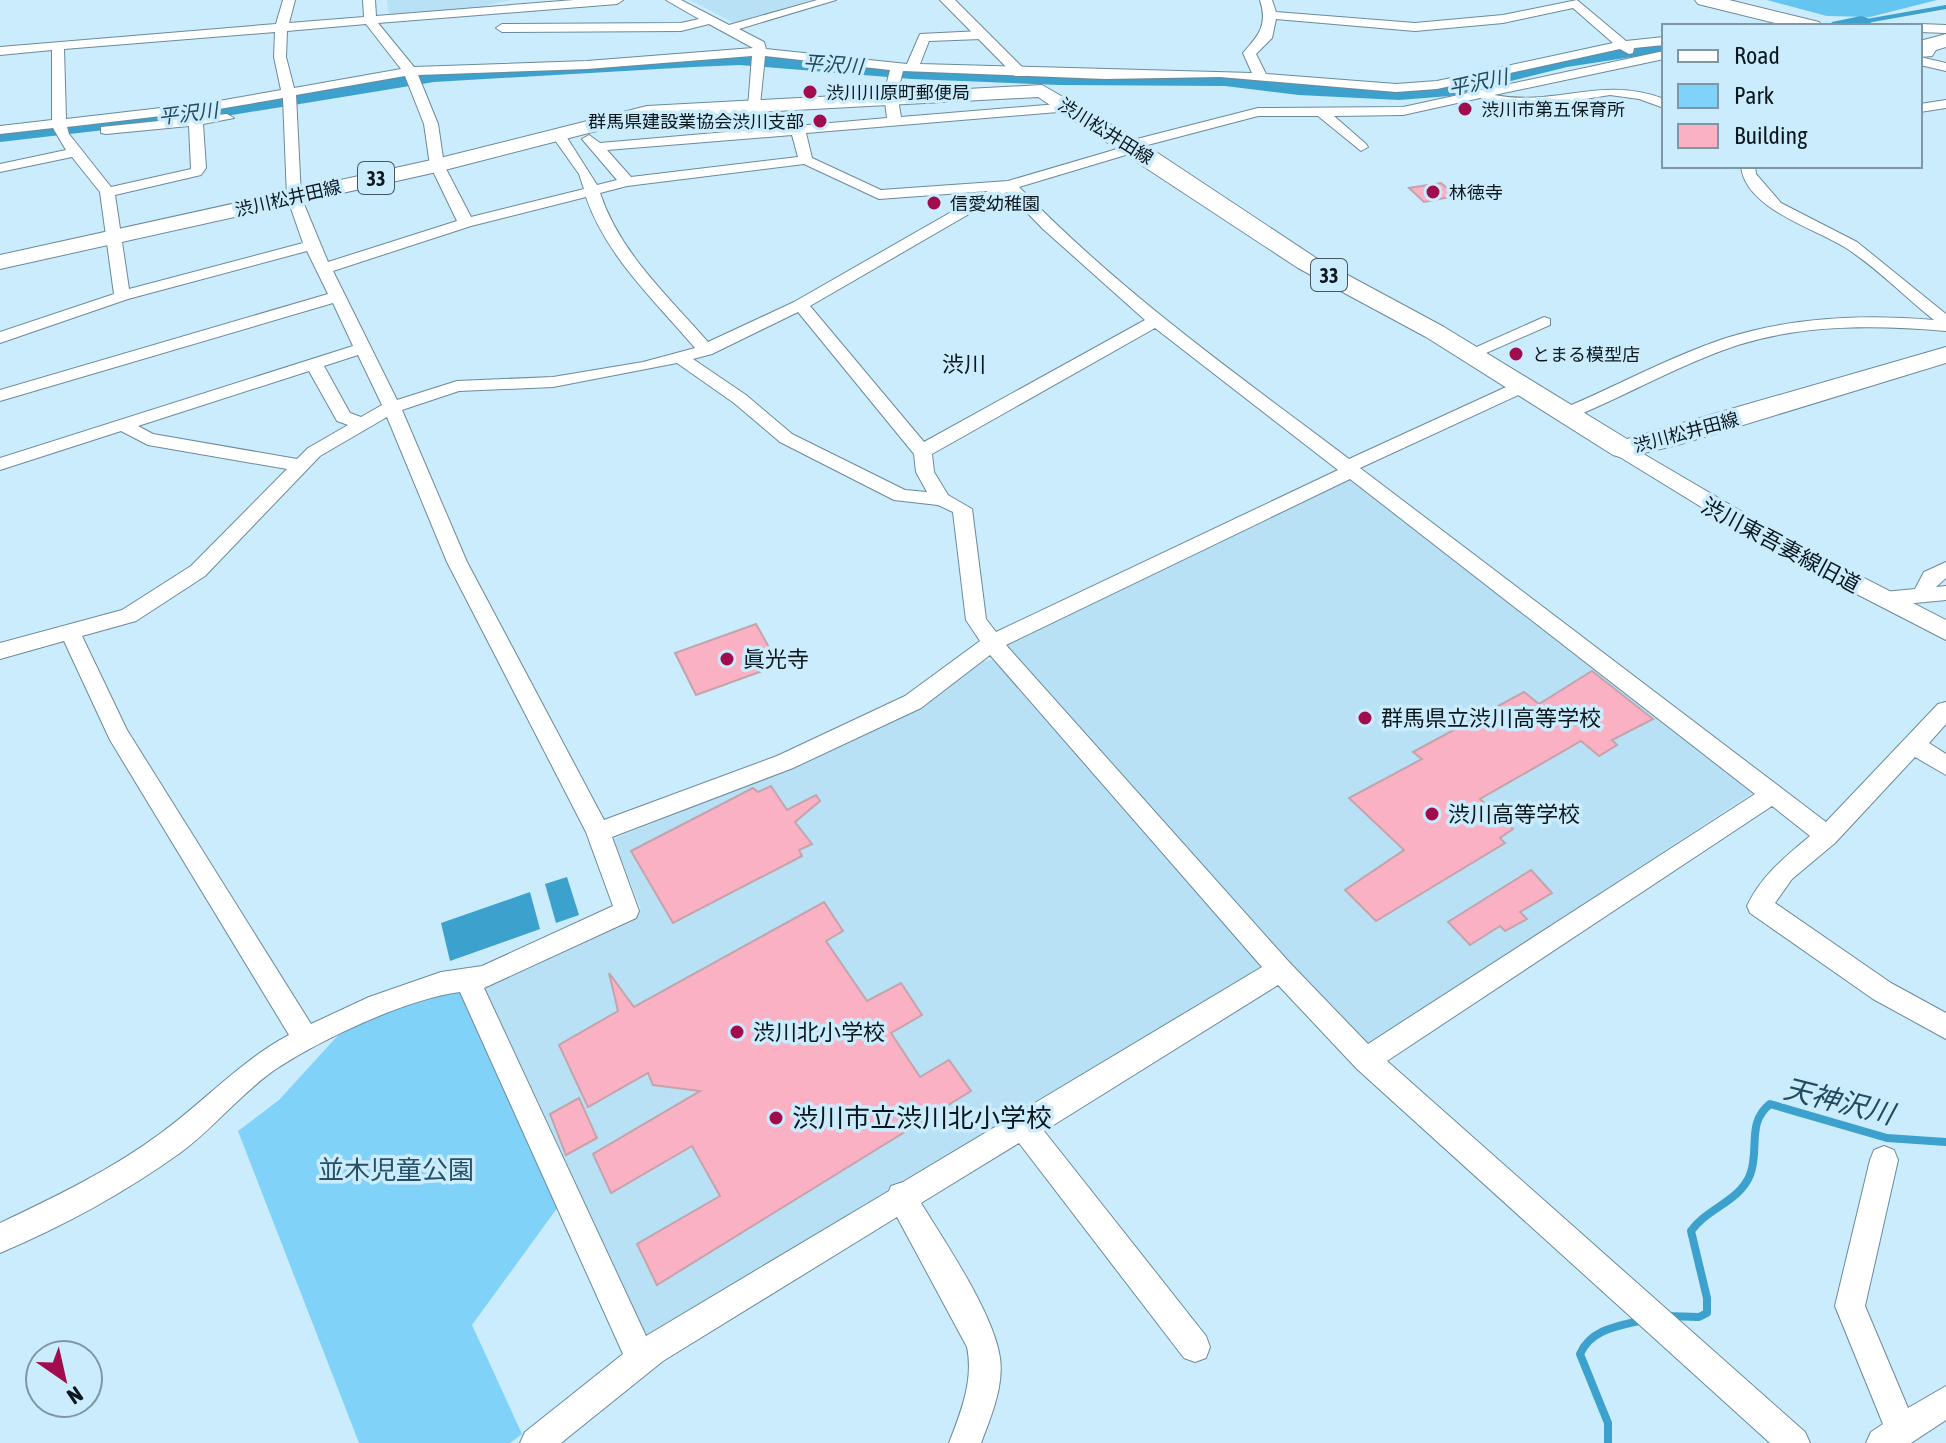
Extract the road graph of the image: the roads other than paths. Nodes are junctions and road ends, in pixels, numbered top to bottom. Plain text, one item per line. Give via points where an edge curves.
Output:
1 (289, 0) edge
2 (369, 0) edge
3 (617, 0) edge
4 (672, 0) edge
5 (830, 0) edge
6 (947, 0) edge
7 (1266, 0) edge
8 (1705, 0) edge
9 (1573, 2) edge
10 (1271, 15) junction
11 (709, 20) junction
12 (370, 21) junction
13 (1797, 24) edge
14 (502, 28) dead end
15 (1922, 28) edge
16 (281, 29) junction
17 (727, 29) junction
18 (1946, 29) edge
19 (981, 35) junction
20 (1946, 40) edge
21 (1662, 41) edge
22 (1622, 45) junction
23 (58, 47) junction
24 (0, 51) edge
25 (1928, 53) edge
26 (1662, 55) edge
27 (1946, 57) edge
28 (761, 58) junction
29 (1640, 58) junction
30 (1946, 67) edge
31 (898, 76) junction
32 (1261, 77) junction
33 (411, 78) junction
34 (1028, 80) junction
35 (1468, 97) junction
36 (289, 99) junction
37 (1662, 103) edge
38 (1946, 104) edge
39 (753, 105) junction
40 (1423, 105) junction
41 (1070, 107) junction
42 (1922, 108) edge
43 (1321, 111) junction
44 (895, 122) junction
45 (196, 123) junction
46 (60, 127) junction
47 (0, 130) edge
48 (798, 130) junction
49 (570, 133) junction
50 (0, 144) edge
51 (1132, 146) junction
52 (596, 147) junction
53 (1361, 147) dead end
54 (75, 152) junction
55 (806, 160) junction
56 (437, 165) junction
57 (0, 168) edge
58 (1748, 168) edge
59 (627, 182) junction
60 (1009, 185) junction
61 (594, 189) junction
62 (107, 192) junction
63 (294, 197) junction
64 (466, 223) junction
65 (114, 236) junction
66 (312, 245) junction
67 (0, 262) edge
68 (323, 269) junction
69 (122, 296) junction
70 (337, 297) junction
71 (800, 305) junction
72 (1156, 321) junction
73 (1544, 322) dead end
74 (1946, 324) edge
75 (0, 338) edge
76 (363, 348) junction
77 (706, 350) junction
78 (1471, 353) junction
79 (680, 358) junction
80 (1943, 358) edge
81 (314, 364) junction
82 (1523, 386) junction
83 (0, 396) edge
84 (392, 407) junction
85 (1568, 413) junction
86 (363, 424) junction
87 (123, 425) junction
88 (1623, 449) junction
89 (923, 453) junction
90 (1, 460) edge
91 (297, 465) junction
92 (1350, 466) junction
93 (941, 499) junction
94 (1946, 569) edge
95 (1946, 593) edge
96 (1922, 594) junction
97 (1884, 599) junction
98 (1946, 631) edge
99 (71, 634) junction
100 (992, 643) junction
101 (0, 651) edge
102 (1946, 710) edge
103 (1913, 744) junction
104 (1946, 766) edge
105 (1774, 793) junction
106 (598, 832) junction
107 (1827, 836) junction
108 (1280, 970) junction
109 (467, 979) junction
110 (1946, 1027) edge
111 (306, 1040) junction
112 (1366, 1060) junction
113 (1033, 1118) junction
114 (1884, 1160) dead end
115 (901, 1196) junction
116 (0, 1238) edge
117 (1195, 1347) dead end
118 (641, 1359) junction
119 (1946, 1402) edge
120 (1892, 1436) edge
121 (536, 1443) edge
122 (965, 1443) edge
123 (1794, 1443) edge

1 - 16 street
2 - 12 street
3 - 12 street
4 - 11 street
5 - 17 street
6 - 19 street
7 - 10 street
8 - 13 highway
9 - 10 street via 1503,19 1415,27
9 - 22 street
10 - 32 street via 1266,38 1249,53
11 - 14 street via 681,27
11 - 17 street
12 - 16 street
12 - 33 street
15 - 18 street
16 - 23 street
16 - 36 street via 280,57
17 - 28 street via 760,45
19 - 31 street via 924,37
19 - 34 street
20 - 25 highway via 1926,46
21 - 22 street
22 - 29 street
22 - 32 street via 1410,87
23 - 24 street
23 - 46 street
25 - 27 highway
25 - 30 street
26 - 29 street
28 - 31 street
28 - 33 street
28 - 39 street
29 - 35 street
31 - 34 main road, 渋川松井田線 / 33
31 - 34 street
31 - 39 main road, 渋川松井田線 / 33
31 - 44 street
32 - 34 street via 1220,73
33 - 36 street
33 - 56 street via 431,124
34 - 40 street via 1060,88 1226,87
34 - 41 main road, 渋川松井田線 / 33
35 - 37 street via 1530,104 1598,90 1644,94
35 - 40 street
36 - 45 street
36 - 46 street
36 - 63 street
38 - 42 street
39 - 49 main road, 渋川松井田線 / 33 via 647,112
40 - 43 street via 1403,111
41 - 44 street
41 - 51 main road, 渋川松井田線 / 33
43 - 51 street via 1258,112
43 - 53 street
44 - 48 street
45 - 46 street
45 - 62 street via 196,172
46 - 47 street
46 - 50 street
46 - 54 street
48 - 52 street
48 - 55 street
49 - 52 street
49 - 56 main road, 渋川松井田線 / 33
49 - 61 street
51 - 60 street
51 - 78 main road, 渋川松井田線 / 33 via 1307,263
52 - 59 street
54 - 57 street
54 - 62 street
55 - 59 street
55 - 60 street via 879,195
56 - 63 main road, 渋川松井田線 / 33
56 - 64 street
58 - 74 street via 1776,206 1852,245
59 - 61 street
60 - 71 street
60 - 72 street
61 - 64 street
61 - 77 street via 603,224 623,254
62 - 65 street
63 - 65 main road, 渋川松井田線 / 33
63 - 66 street
64 - 68 street
65 - 67 main road, 渋川松井田線 / 33
65 - 69 street
66 - 68 street
66 - 69 street
68 - 70 street
69 - 75 street
70 - 76 street
70 - 83 street
71 - 77 street
71 - 89 street
72 - 89 street
72 - 92 street
73 - 78 street
74 - 85 street via 1826,324 1764,333 1684,361
76 - 81 street
76 - 84 street
77 - 79 street
78 - 82 main road, 渋川松井田線 / 33
79 - 84 street via 553,382 457,386
79 - 93 street via 786,438 901,496
80 - 88 main road, 渋川松井田線
81 - 86 street via 343,417
81 - 87 street
82 - 85 main road, 渋川松井田線 / 33
82 - 92 street
84 - 86 street
84 - 106 street via 457,562
85 - 88 main road, 渋川松井田線 / 33
86 - 91 street
87 - 90 street
87 - 91 street via 148,439
88 - 97 street, 渋川東吾妻線旧道 via 1706,505
89 - 93 street via 925,472
91 - 99 street via 198,571 129,616
92 - 100 street via 1347,473 1200,546
92 - 105 street
93 - 100 street via 962,509 976,620
94 - 96 street via 1931,577
95 - 96 street
96 - 97 street
97 - 98 street, 渋川東吾妻線旧道
99 - 101 street
99 - 111 street via 118,734
100 - 106 street via 913,702 785,762
100 - 108 street
102 - 103 street
103 - 104 street
103 - 107 street
105 - 107 street
105 - 112 street
106 - 109 street via 627,911 485,977
107 - 110 street via 1783,872 1759,906 1882,991
108 - 112 street
108 - 113 street
109 - 111 street via 378,1005
109 - 118 street
111 - 116 street via 266,1061 173,1141 101,1190
112 - 123 street
113 - 115 street
113 - 117 street via 1029,1134
114 - 120 street via 1850,1306
115 - 118 street
115 - 122 street via 985,1356 981,1404
118 - 121 street
119 - 120 street

